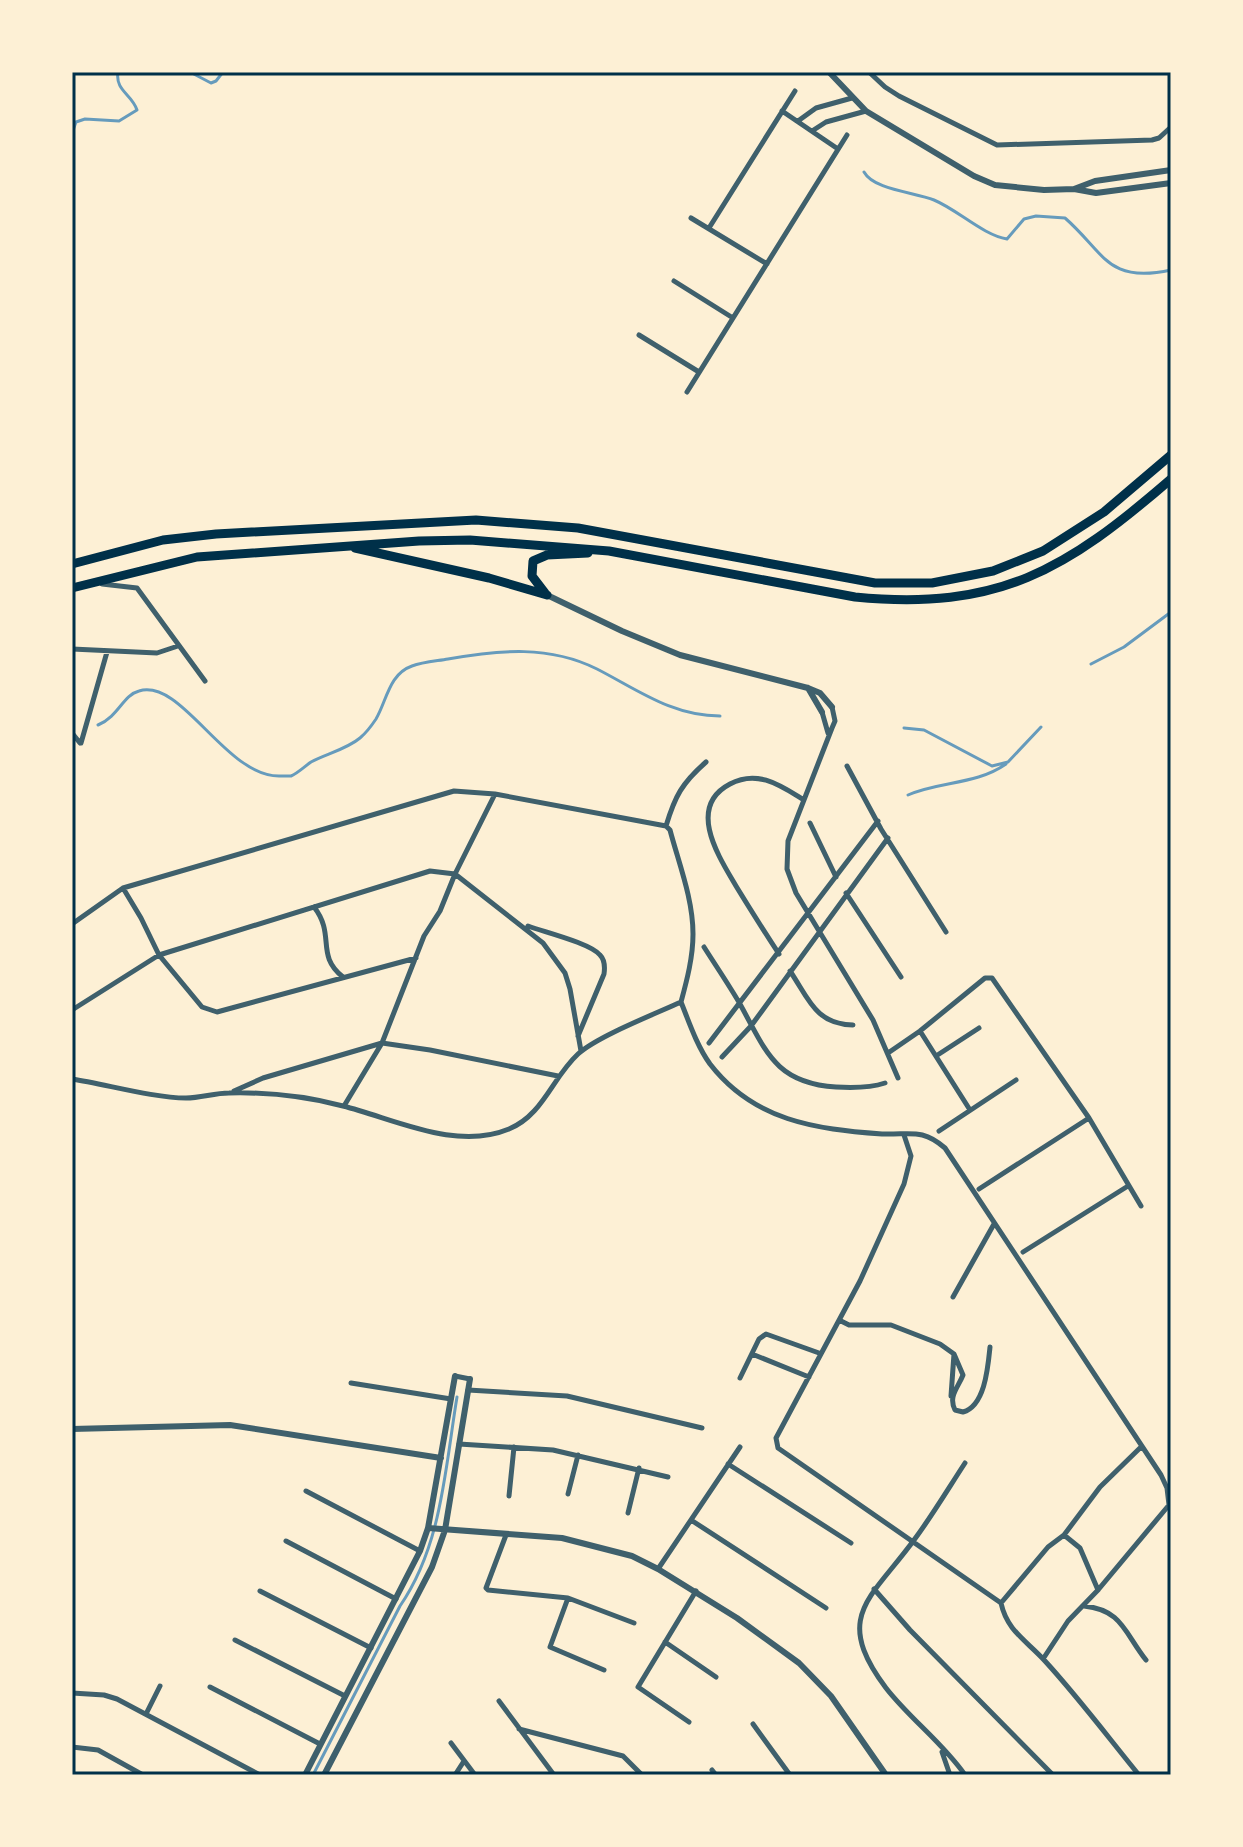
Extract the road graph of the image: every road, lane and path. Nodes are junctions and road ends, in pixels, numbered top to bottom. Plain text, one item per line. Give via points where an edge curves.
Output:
1 (829, 72) edge
2 (869, 72) edge
3 (795, 91) dead end
4 (852, 98) junction
5 (782, 111) junction
6 (866, 111) junction
7 (798, 121) junction
8 (1171, 127) edge
9 (812, 131) junction
10 (847, 135) dead end
11 (838, 149) junction
12 (1171, 170) edge
13 (1171, 183) edge
14 (1074, 189) junction
15 (691, 218) dead end
16 (709, 228) junction
17 (767, 264) junction
18 (674, 281) dead end
19 (733, 318) junction
20 (639, 335) dead end
21 (699, 372) junction
22 (687, 392) dead end
23 (1171, 455) edge
24 (1171, 479) edge
25 (344, 546) junction
26 (609, 551) junction
27 (72, 564) edge
28 (89, 583) junction
29 (72, 588) edge
30 (547, 595) junction
31 (178, 646) junction
32 (72, 649) edge
33 (107, 652) junction
34 (205, 681) dead end
35 (808, 688) junction
36 (832, 707) joint
37 (822, 712) joint
38 (72, 733) edge
39 (828, 734) junction
40 (706, 762) dead end
41 (847, 766) dead end
42 (495, 794) junction
43 (804, 800) junction
44 (878, 821) junction
45 (810, 823) dead end
46 (666, 826) junction
47 (888, 838) junction
48 (455, 874) junction
49 (836, 877) junction
50 (123, 888) junction
51 (846, 893) junction
52 (314, 907) junction
53 (809, 913) junction
54 (72, 924) edge
55 (523, 925) junction
56 (819, 930) junction
57 (946, 932) dead end
58 (704, 947) dead end
59 (779, 954) junction
60 (159, 955) junction
61 (416, 958) junction
62 (790, 971) junction
63 (901, 977) dead end
64 (343, 978) junction
65 (681, 1002) junction
66 (740, 1005) junction
67 (72, 1010) edge
68 (853, 1025) dead end
69 (751, 1026) junction
70 (979, 1028) dead end
71 (920, 1031) junction
72 (578, 1037) junction
73 (382, 1043) junction
74 (709, 1043) dead end
75 (581, 1051) junction
76 (888, 1053) junction
77 (936, 1056) junction
78 (722, 1057) dead end
79 (558, 1076) junction
80 (898, 1078) dead end
81 (72, 1079) edge
82 (1016, 1080) dead end
83 (885, 1083) dead end
84 (230, 1093) junction
85 (344, 1106) junction
86 (970, 1110) junction
87 (1089, 1118) junction
88 (939, 1131) dead end
89 (904, 1135) junction
90 (1128, 1186) junction
91 (979, 1189) dead end
92 (1141, 1206) dead end
93 (994, 1224) junction
94 (1023, 1252) dead end
95 (953, 1297) dead end
96 (839, 1320) junction
97 (990, 1347) dead end
98 (819, 1353) junction
99 (752, 1354) junction
100 (954, 1354) junction
101 (455, 1376) joint
102 (809, 1377) junction
103 (740, 1378) dead end
104 (470, 1379) joint
105 (351, 1383) dead end
106 (468, 1390) junction
107 (951, 1397) junction
108 (451, 1399) junction
109 (702, 1428) dead end
110 (72, 1429) edge
111 (459, 1444) junction
112 (514, 1447) junction
113 (740, 1447) dead end
114 (1141, 1447) junction
115 (578, 1455) junction
116 (441, 1458) junction
117 (965, 1463) dead end
118 (728, 1464) junction
119 (639, 1468) junction
120 (668, 1477) dead end
121 (306, 1491) dead end
122 (568, 1494) dead end
123 (509, 1496) dead end
124 (1170, 1506) edge
125 (628, 1513) dead end
126 (691, 1520) junction
127 (428, 1528) junction
128 (445, 1530) junction
129 (506, 1535) junction
130 (1064, 1535) junction
131 (286, 1541) dead end
132 (914, 1541) junction
133 (851, 1543) dead end
134 (420, 1551) junction
135 (660, 1566) junction
136 (874, 1589) junction
137 (1098, 1590) junction
138 (260, 1591) dead end
139 (696, 1591) junction
140 (568, 1598) junction
141 (397, 1599) junction
142 (1001, 1603) junction
143 (1083, 1606) junction
144 (826, 1608) dead end
145 (634, 1623) dead end
146 (235, 1640) dead end
147 (665, 1642) junction
148 (371, 1648) junction
149 (1043, 1659) junction
150 (1146, 1660) dead end
151 (604, 1670) dead end
152 (716, 1677) dead end
153 (160, 1686) dead end
154 (210, 1687) dead end
155 (72, 1693) edge
156 (345, 1696) junction
157 (499, 1701) dead end
158 (146, 1714) junction
159 (689, 1722) dead end
160 (753, 1724) dead end
161 (519, 1729) junction
162 (451, 1743) dead end
163 (320, 1744) junction
164 (72, 1747) edge
165 (940, 1747) junction
166 (464, 1761) junction
167 (641, 1774) edge
168 (143, 1775) edge
169 (260, 1775) edge
170 (305, 1775) edge
171 (324, 1775) edge
172 (455, 1775) edge
173 (475, 1775) edge
174 (554, 1775) edge
175 (790, 1775) edge
176 (886, 1775) edge
177 (950, 1775) edge
178 (965, 1775) edge
179 (1053, 1775) edge
180 (1139, 1775) edge

1 - 4 street
2 - 8 street via 899,96 997,145 1152,140
3 - 5 street
4 - 6 street
4 - 7 street via 816,108
5 - 7 street
5 - 16 street
6 - 9 street
6 - 14 street via 986,181 1004,187
7 - 9 street
9 - 11 street
10 - 11 street
11 - 17 street
12 - 14 street
13 - 14 street via 1096,193
15 - 16 street
16 - 17 street
17 - 19 street
18 - 19 street
19 - 21 street
20 - 21 street
21 - 22 street
23 - 27 highway via 1104,512 1043,551 993,571 932,583 862,582 578,528 476,520 216,534 163,540
24 - 26 highway via 1072,555 1013,584 953,598 855,597
25 - 26 highway via 470,540
25 - 28 highway via 197,557
25 - 30 highway
26 - 30 highway via 538,558 532,576
28 - 29 highway
28 - 31 street via 137,588
30 - 35 street via 680,655
31 - 33 street via 157,653
31 - 34 street
32 - 33 street
33 - 38 street via 81,743
35 - 36 street
35 - 37 street
36 - 39 street via 835,721
37 - 39 street
39 - 43 street
40 - 46 street via 684,782
41 - 44 street
42 - 46 street
42 - 48 street
42 - 50 street via 454,791
43 - 53 street via 786,856 791,881
43 - 59 street via 776,783 748,778 715,795 708,821 717,854
44 - 47 street
44 - 49 street
45 - 49 street
46 - 65 street via 685,884 693,934
47 - 51 street
47 - 57 street
48 - 52 street via 430,871
48 - 55 street
48 - 61 street
49 - 53 street
50 - 54 street
50 - 60 street
51 - 56 street
51 - 63 street
52 - 60 street
52 - 64 street via 328,933 326,959
53 - 56 street
53 - 59 street
55 - 72 street via 565,973
55 - 72 street via 600,953 604,974
56 - 62 street
56 - 76 street
58 - 66 street
59 - 66 street
60 - 64 street via 209,1012
60 - 67 street
61 - 64 street
61 - 73 street
62 - 68 street via 824,1019
62 - 69 street
65 - 75 street
65 - 89 street via 709,1063 756,1105 816,1128
66 - 69 street
66 - 74 street
69 - 78 street
69 - 83 street via 764,1051 797,1079 821,1086
70 - 77 street
71 - 76 street
71 - 77 street
71 - 87 street via 985,978 995,981
72 - 75 street
73 - 79 street
73 - 84 street
73 - 85 street
75 - 79 street
76 - 80 street
77 - 86 street
79 - 85 street via 528,1119 478,1137 445,1134
81 - 84 street via 184,1098
82 - 86 street
84 - 85 street via 275,1093
86 - 88 street
87 - 90 street
87 - 91 street
89 - 93 street via 925,1134 945,1148
89 - 96 street via 909,1170
90 - 92 street
90 - 94 street
93 - 95 street
93 - 114 street
96 - 98 street
96 - 100 street via 849,1325 891,1325
97 - 107 street via 975,1405 955,1410
98 - 99 street via 766,1334
98 - 102 street
99 - 102 street
99 - 103 street
100 - 107 street
100 - 107 street via 963,1375
101 - 104 street
101 - 108 street
102 - 132 street via 776,1438 778,1448
104 - 106 street
105 - 108 street
106 - 109 street via 567,1396
106 - 111 street
108 - 116 street
110 - 116 street via 230,1425
111 - 112 street
111 - 128 street
112 - 115 street
112 - 123 street
113 - 118 street
114 - 124 street via 1167,1488
114 - 130 street via 1100,1487
115 - 119 street
115 - 122 street
116 - 127 street
117 - 132 street
118 - 126 street
118 - 133 street
119 - 120 street
119 - 125 street
121 - 134 street
124 - 137 street
126 - 135 street
126 - 144 street
127 - 128 street
127 - 134 street
128 - 129 street
128 - 171 street via 422,1589
129 - 135 street via 562,1538
129 - 140 street via 486,1589
130 - 137 street via 1080,1548
130 - 142 street
131 - 141 street
132 - 136 street
132 - 142 street
134 - 141 street
135 - 139 street
136 - 165 street via 860,1619 860,1643 889,1691
136 - 179 street
137 - 143 street
138 - 148 street
139 - 147 street
139 - 176 street via 799,1663 831,1696
140 - 145 street
140 - 151 street via 550,1647
141 - 148 street
142 - 149 street via 1010,1627
143 - 149 street
143 - 150 street via 1115,1615
146 - 156 street
147 - 152 street
147 - 159 street via 638,1687
148 - 156 street
149 - 180 street
153 - 158 street
154 - 163 street
155 - 158 street via 110,1696
156 - 163 street
157 - 161 street
158 - 169 street
160 - 175 street
161 - 167 street via 623,1756
161 - 174 street
162 - 166 street
163 - 170 street
164 - 168 street via 98,1750
165 - 177 street
165 - 178 street
166 - 172 street
166 - 173 street

